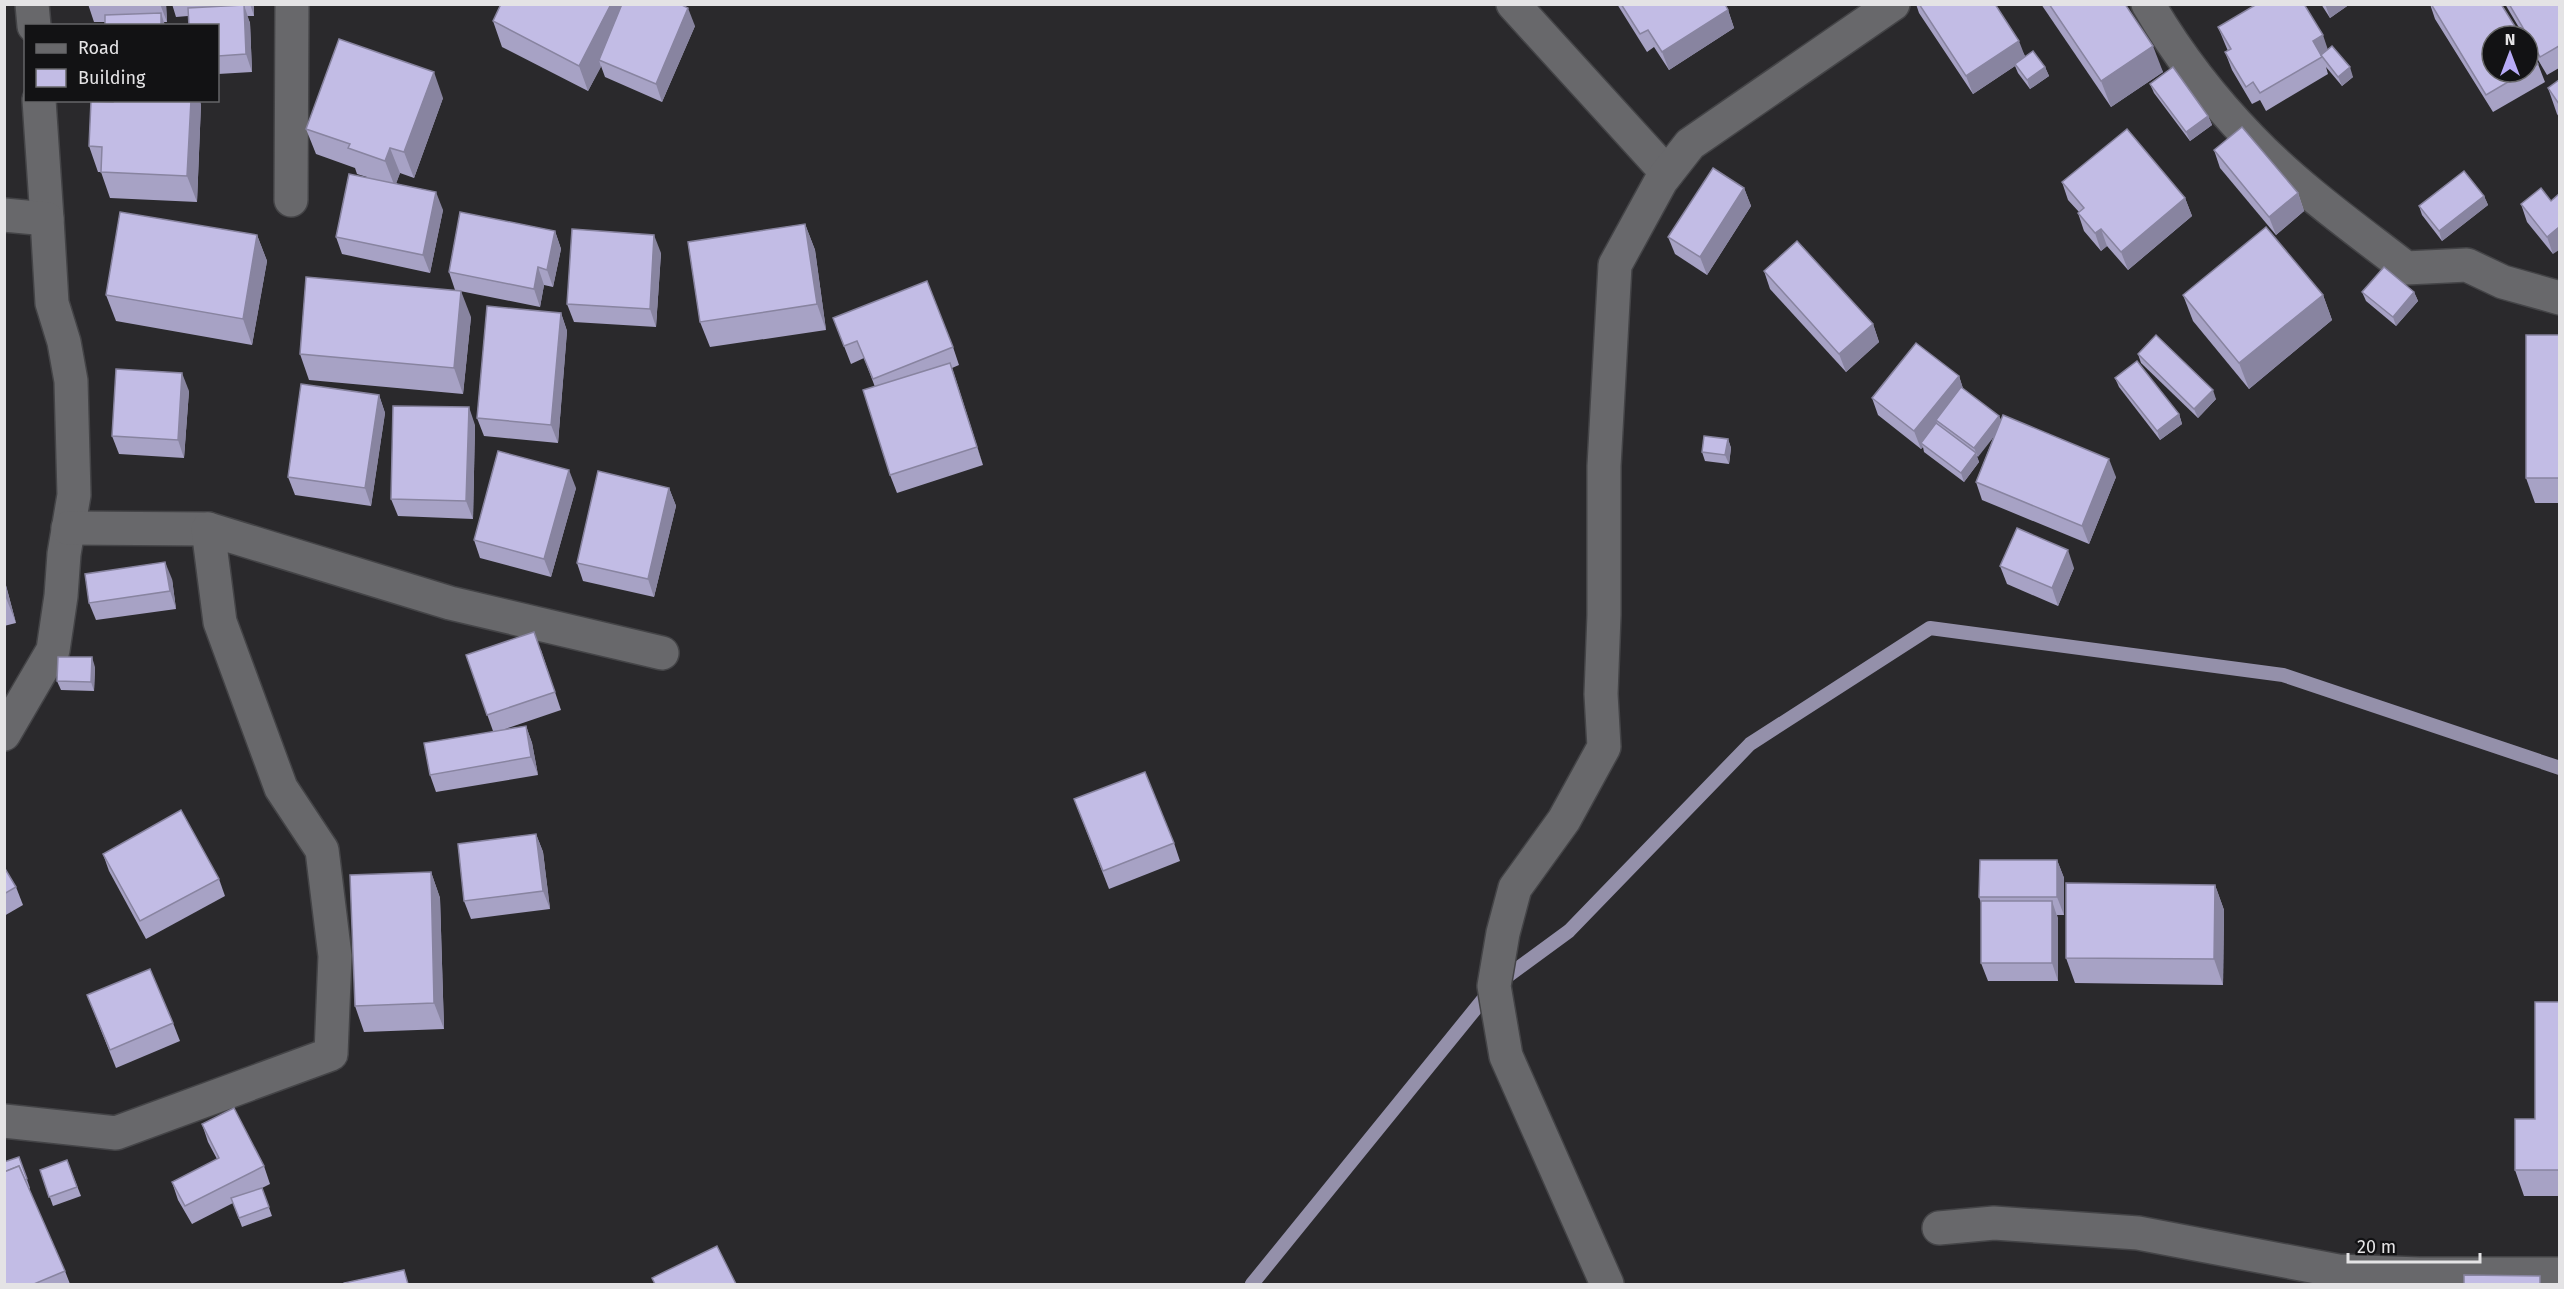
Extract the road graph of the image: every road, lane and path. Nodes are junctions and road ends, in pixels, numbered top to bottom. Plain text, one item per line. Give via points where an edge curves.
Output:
1 (32, 4) edge
2 (292, 4) edge
3 (1513, 4) edge
4 (1893, 4) edge
5 (2148, 4) edge
6 (34, 24) edge
7 (39, 102) edge
8 (1667, 172) junction
9 (291, 200) dead end
10 (4, 214) edge
11 (47, 219) junction
12 (2559, 298) edge
13 (68, 528) junction
14 (208, 529) junction
15 (662, 653) dead end
16 (4, 734) edge
17 (4, 1121) edge
18 (1939, 1228) dead end
19 (2559, 1274) edge
20 (1607, 1284) edge

1 - 6 street
2 - 9 street
3 - 8 street
4 - 8 street via 1690,144
5 - 12 street via 2172,45 2251,140 2324,205 2406,268 2467,266 2503,282
7 - 11 street
8 - 20 street via 1615,266 1604,466 1604,747 1564,820 1515,888 1494,986 1506,1056
10 - 11 street
11 - 13 street via 52,303 71,381 74,495
13 - 14 street
13 - 16 street via 53,650
14 - 15 street via 450,603
14 - 17 street via 220,622 281,788 322,850 336,956 331,1054 116,1133
18 - 19 street via 1994,1224 2138,1233 2338,1271

